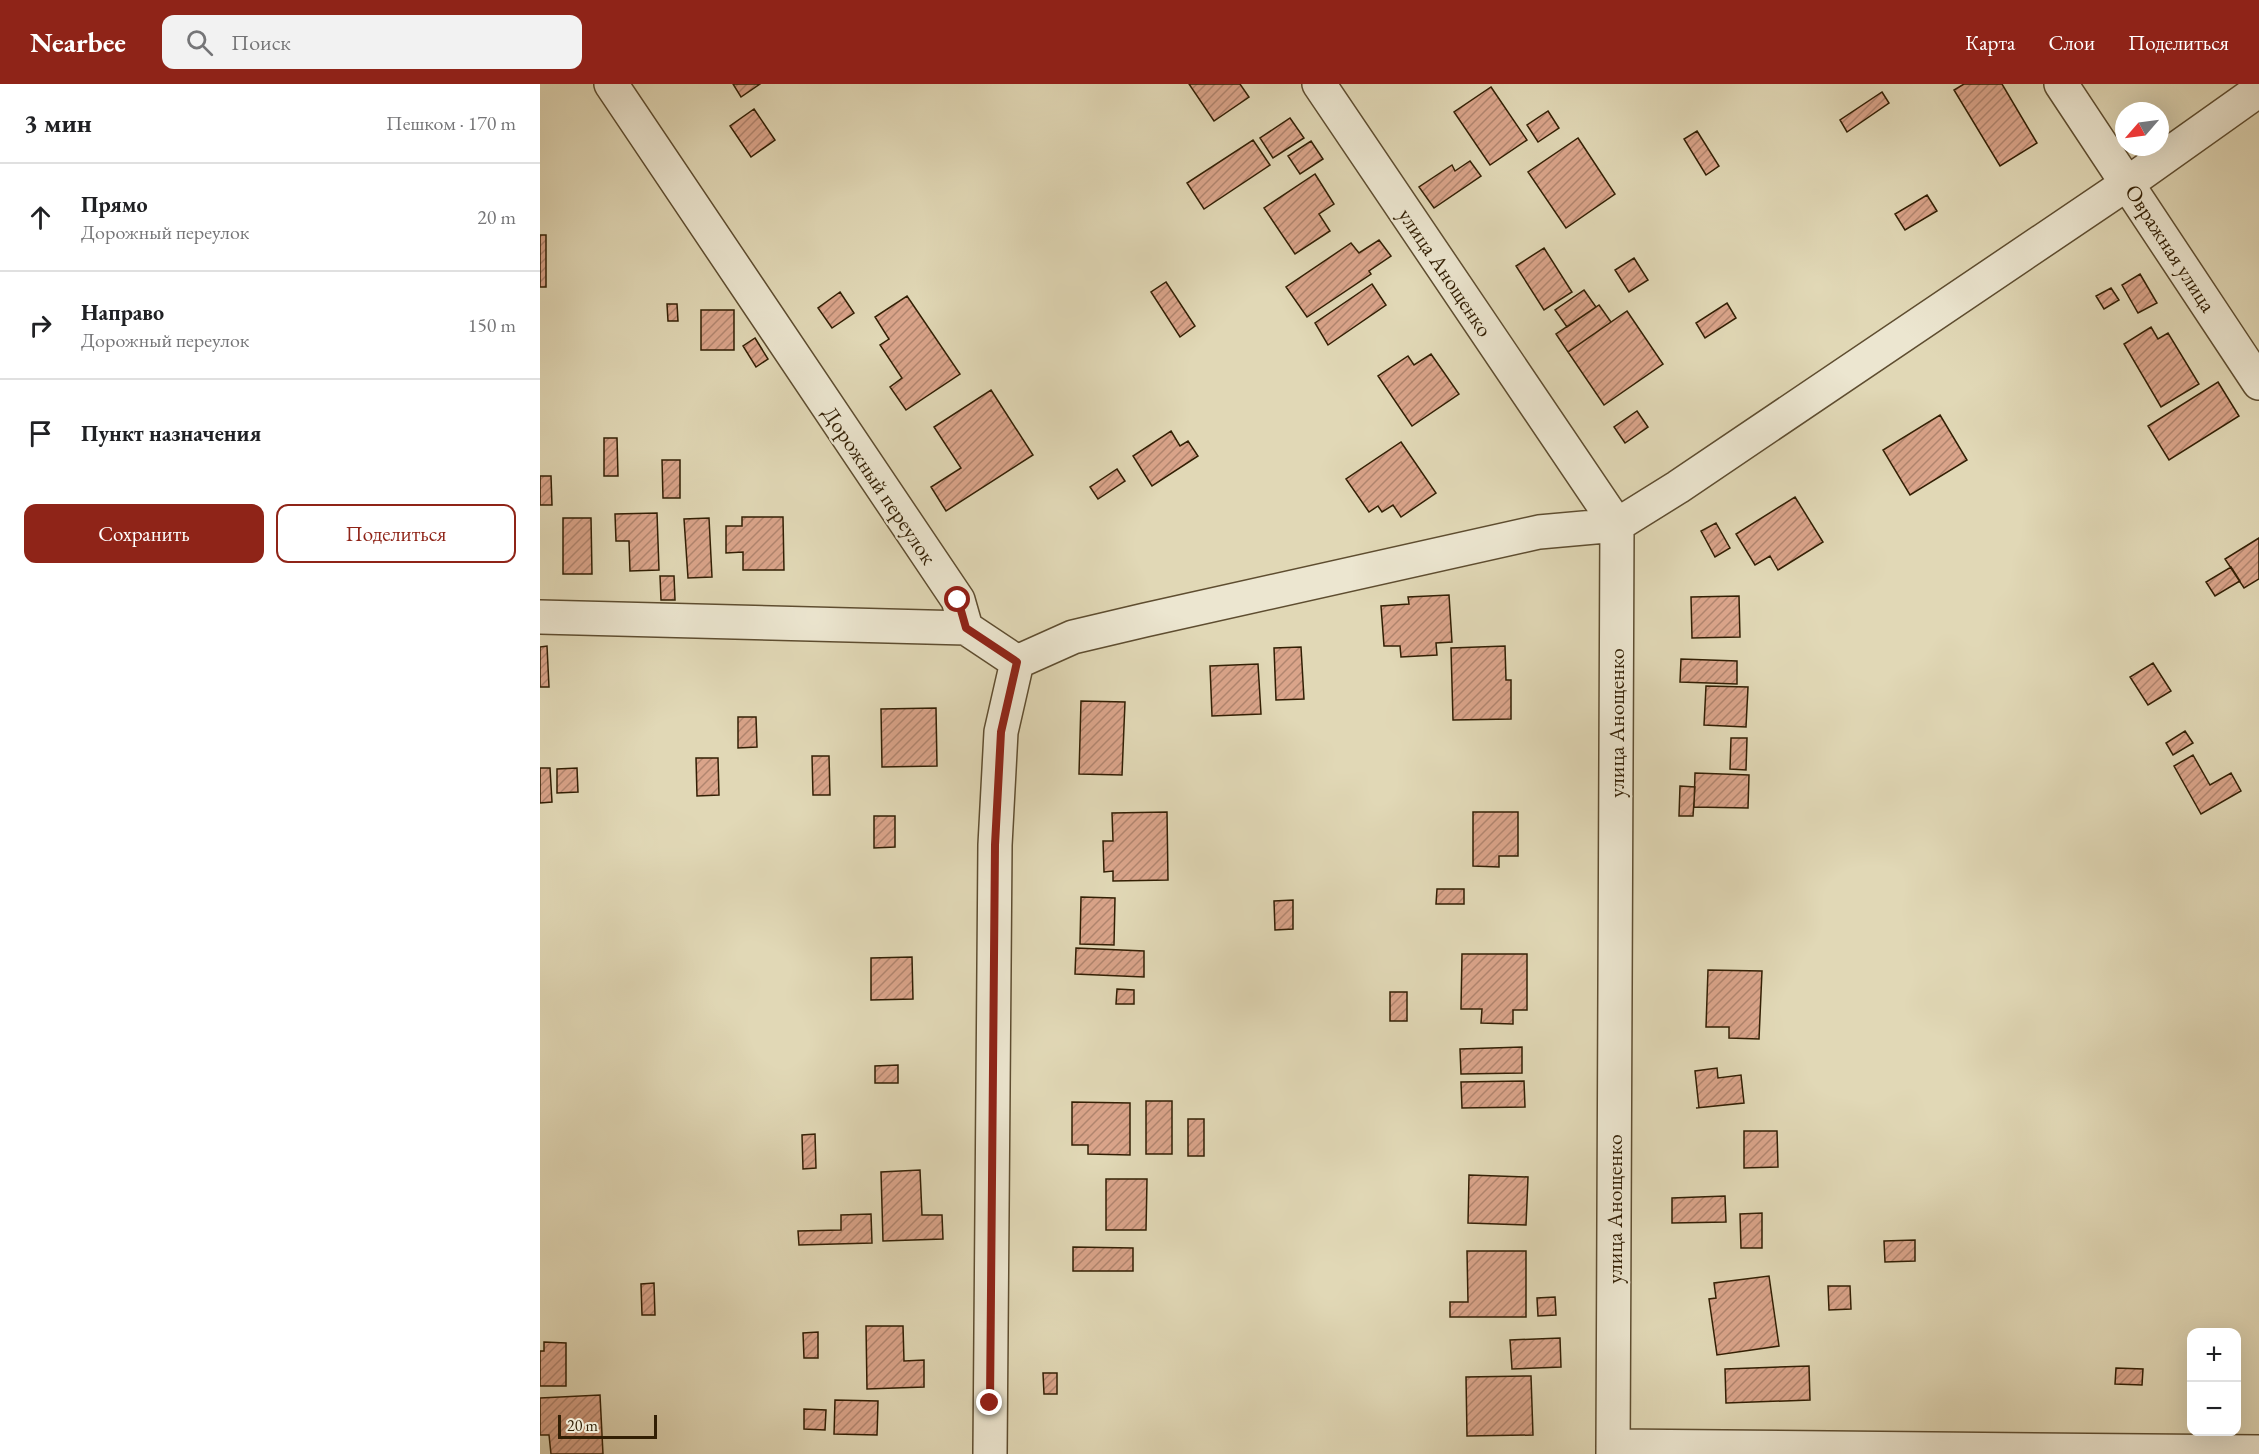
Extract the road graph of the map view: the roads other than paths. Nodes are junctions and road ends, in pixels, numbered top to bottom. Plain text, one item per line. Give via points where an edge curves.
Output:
1 (611, 84) edge
2 (1319, 84) edge
3 (2061, 84) edge
4 (2259, 90) edge
5 (2128, 183) junction
6 (2259, 383) edge
7 (1617, 525) junction
8 (540, 616) edge
9 (966, 628) junction
10 (1017, 662) junction
11 (1613, 1450) edge
12 (2259, 1452) edge
13 (990, 1454) edge

1 - 9 street, Дорожный переулок via 958,600
2 - 7 street, улица Анощенко
3 - 5 street, Овражная улица
4 - 5 street
5 - 6 street, Овражная улица
5 - 7 street
7 - 10 street via 1539,532 1145,620 1073,637
7 - 11 street, улица Анощенко
8 - 9 street
9 - 10 street
10 - 13 street via 1001,732 995,845
11 - 12 street

